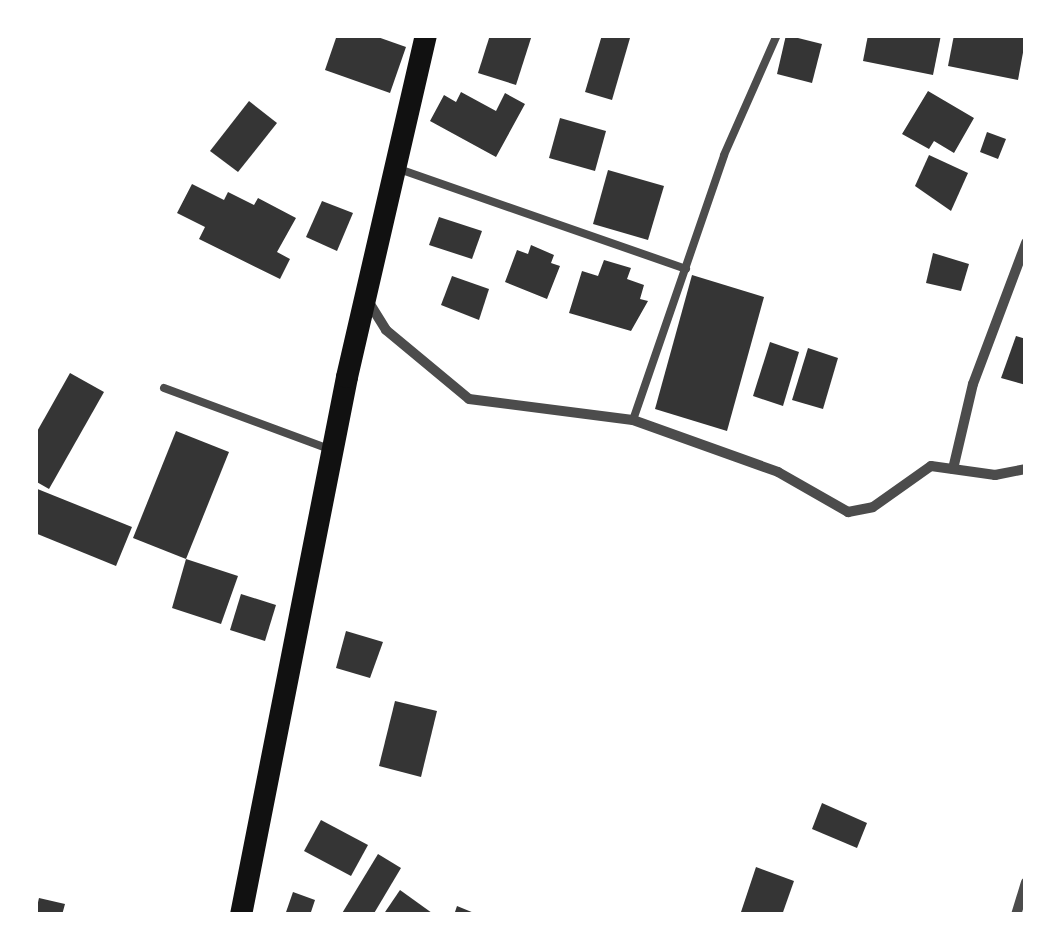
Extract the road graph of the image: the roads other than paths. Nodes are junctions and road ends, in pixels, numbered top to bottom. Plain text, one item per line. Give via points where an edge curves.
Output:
1 (426, 35) edge
2 (777, 35) edge
3 (398, 169) junction
4 (1026, 243) edge
5 (686, 269) junction
6 (368, 301) junction
7 (164, 388) dead end
8 (633, 420) junction
9 (334, 450) junction
10 (953, 469) junction
11 (1026, 469) edge
12 (1026, 882) edge
13 (241, 915) edge
14 (1016, 915) edge

1 - 3 main road
2 - 5 lane via 724,156
3 - 5 lane
3 - 6 main road
4 - 10 street via 973,384
5 - 8 lane
6 - 8 street via 386,330 469,400
6 - 9 main road
7 - 9 lane
8 - 10 street via 778,472 856,513 928,466
9 - 13 main road
10 - 11 street via 994,475
12 - 14 street

